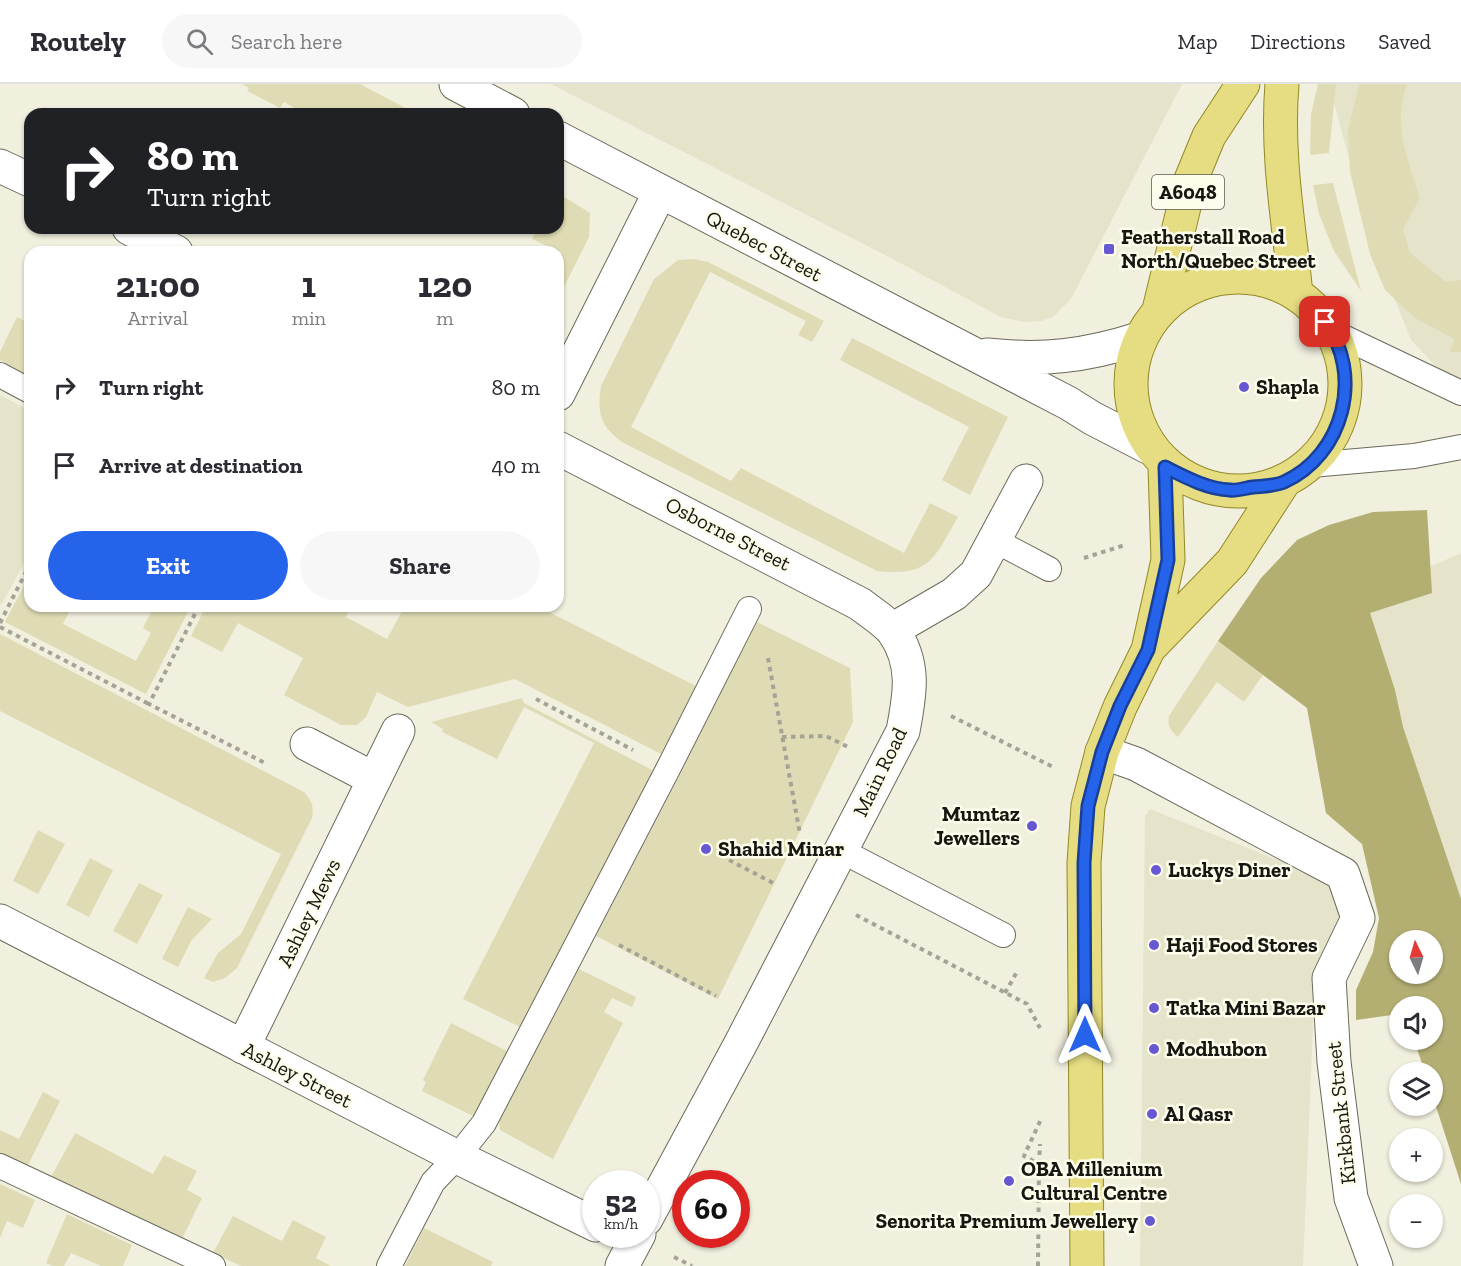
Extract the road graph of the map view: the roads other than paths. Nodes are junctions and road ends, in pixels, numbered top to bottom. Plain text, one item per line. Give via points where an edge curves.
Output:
1 (456, 84) edge
2 (1242, 84) edge
3 (1282, 84) edge
4 (502, 108) edge
5 (564, 141) edge
6 (0, 166) edge
7 (24, 177) edge
8 (660, 192) junction
9 (141, 234) edge
10 (165, 246) edge
11 (1296, 294) junction
12 (1159, 310) junction
13 (1333, 333) junction
14 (1139, 339) junction
15 (970, 353) junction
16 (0, 375) edge
17 (564, 382) edge
18 (24, 388) edge
19 (1461, 393) edge
20 (1461, 447) edge
21 (564, 451) edge
22 (1157, 457) junction
23 (1311, 465) junction
24 (1026, 481) dead end
25 (1283, 483) junction
26 (994, 540) junction
27 (1048, 569) road end
28 (749, 609) dead end
29 (892, 630) junction
30 (1148, 650) junction
31 (398, 731) dead end
32 (307, 744) dead end
33 (1102, 752) junction
34 (374, 778) junction
35 (840, 850) junction
36 (0, 921) edge
37 (1003, 935) dead end
38 (243, 1047) junction
39 (457, 1157) junction
40 (0, 1166) edge
41 (660, 1188) edge
42 (582, 1219) edge
43 (213, 1266) edge
44 (389, 1266) edge
45 (1087, 1266) edge
46 (1376, 1266) edge

1 - 4 street
2 - 12 main road, A6048 via 1209,136 1190,182
3 - 11 main road via 1283,189
5 - 8 street, Quebec Street
6 - 7 street
8 - 15 street, Quebec Street
8 - 17 street
9 - 10 street
11 - 12 main road, A6048 via 1262,279 1225,278 1189,287
11 - 13 main road, A6048 via 1317,311
12 - 14 main road, A6048
13 - 19 lane
13 - 23 main road, A6048 via 1345,367 1345,402 1333,437
14 - 15 street, Quebec Street via 1073,356 1021,359
14 - 22 main road, A6048 via 1129,398 1136,424
15 - 22 street, Quebec Street
16 - 18 lane
20 - 23 lane via 1414,456
21 - 29 street, Osborne Street via 860,604
22 - 25 main road, A6048 via 1196,482 1230,490
22 - 30 main road, A6048 via 1168,560
23 - 25 main road, A6048
24 - 26 street
25 - 30 main road, A6048 via 1232,562
26 - 27 lane
26 - 29 street via 976,574 954,594
28 - 39 lane via 484,1123
29 - 35 street, Main Road via 907,658 910,695 903,730
30 - 33 main road, A6048
31 - 34 street, Ashley Mews
32 - 34 street
33 - 45 main road, A6048 via 1088,806 1084,863
33 - 46 street, Kirkbank Street via 1136,764 1343,874 1358,918 1329,978 1334,1062 1351,1198
34 - 38 street, Ashley Mews
35 - 37 lane
35 - 41 street, Main Road
36 - 38 street, Ashley Street
38 - 39 street, Ashley Street
39 - 42 street, Ashley Street
39 - 44 lane via 433,1182
40 - 43 lane

